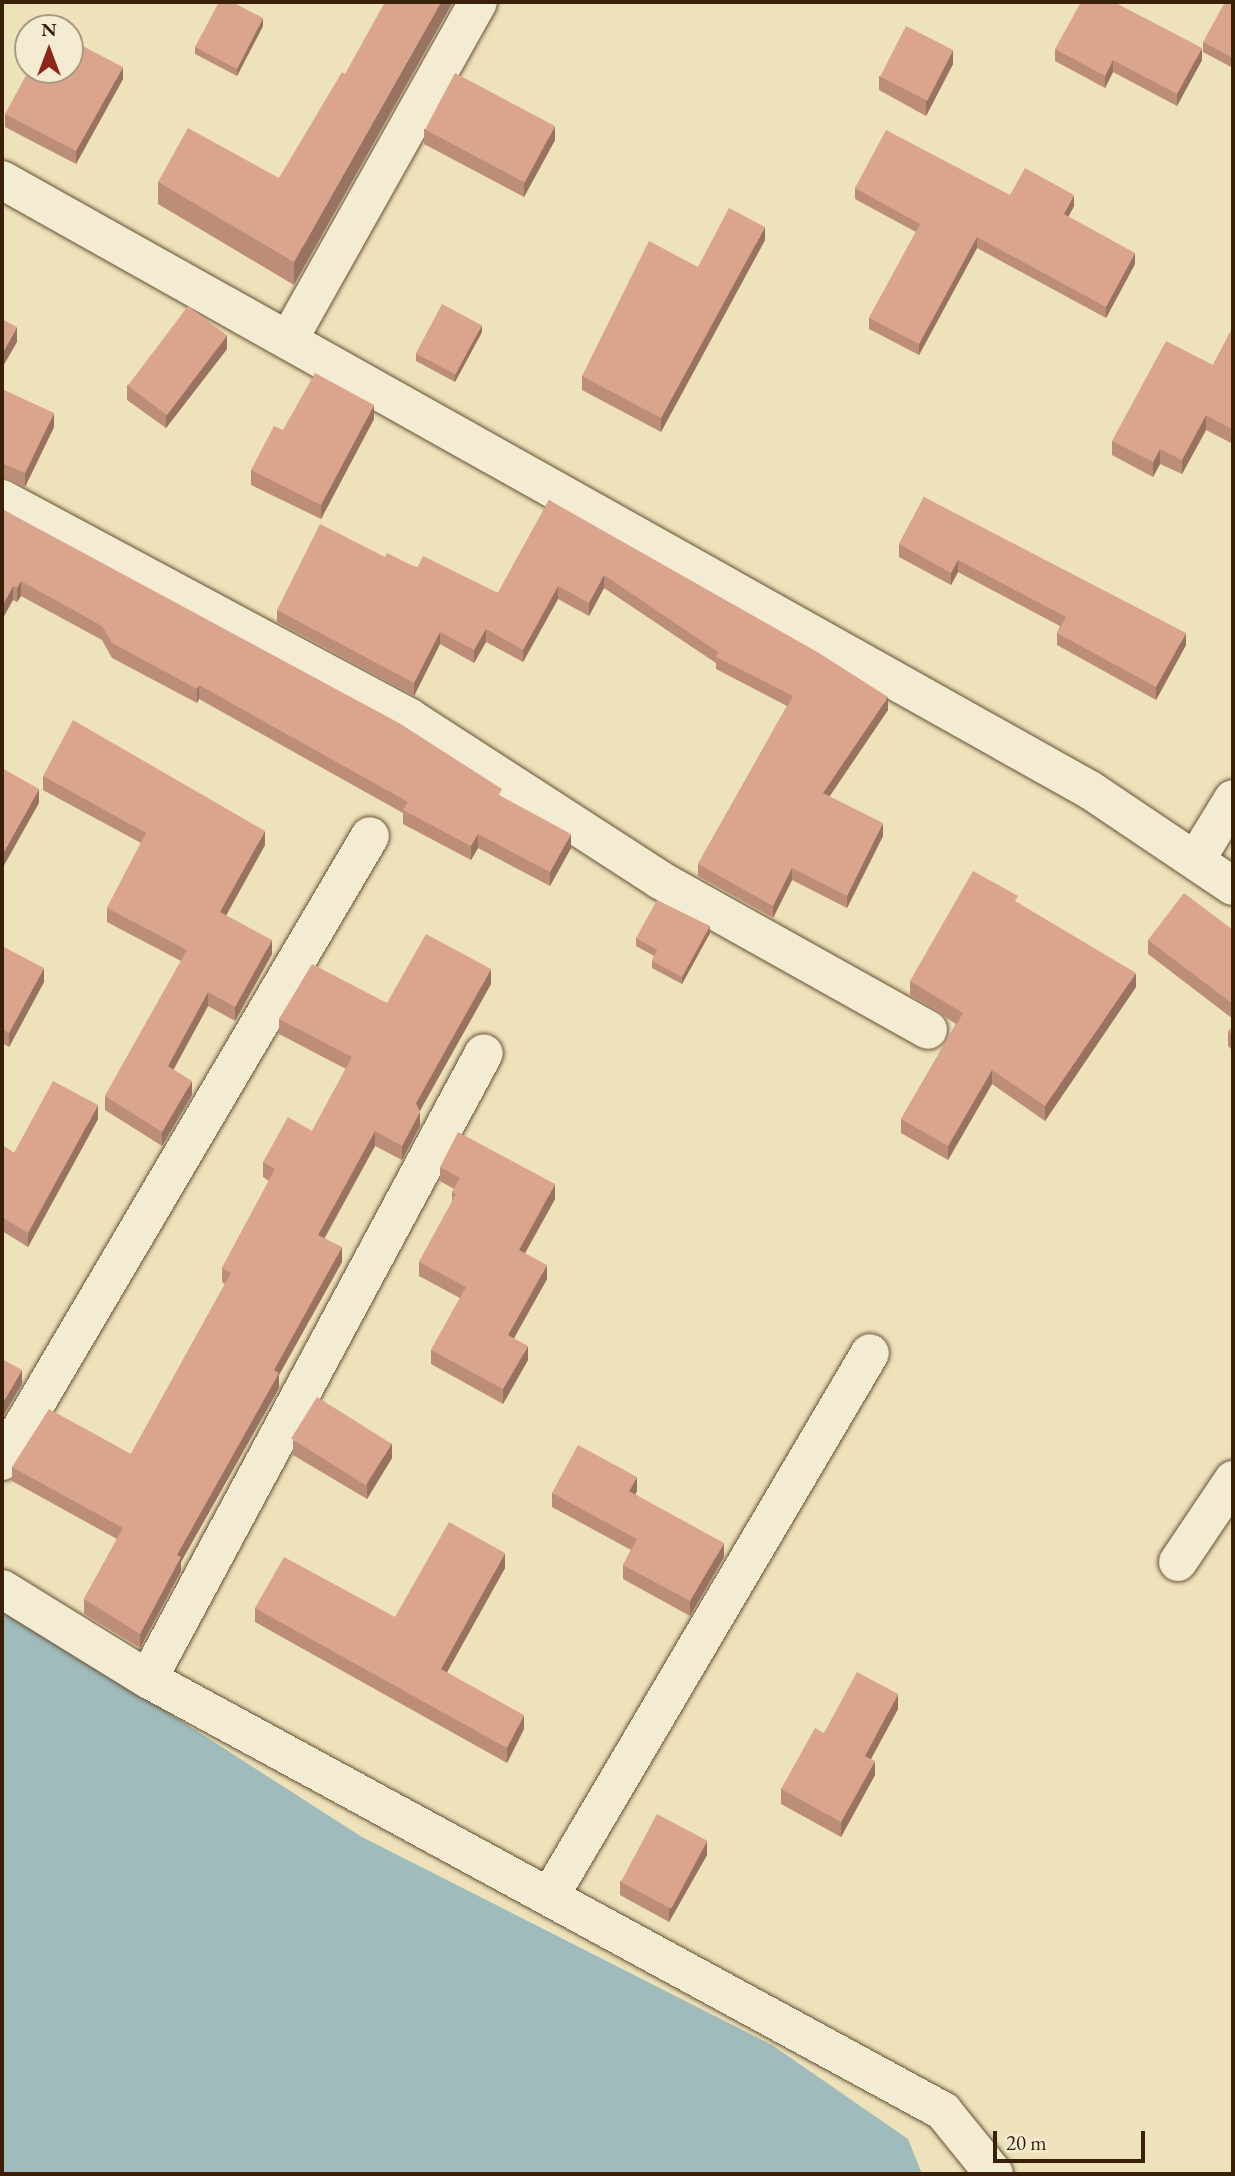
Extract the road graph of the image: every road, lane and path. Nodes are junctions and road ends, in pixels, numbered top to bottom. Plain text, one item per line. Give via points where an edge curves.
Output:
1 (478, 2) edge
2 (2, 180) edge
3 (289, 339) junction
4 (2, 499) edge
5 (1233, 799) edge
6 (370, 836) dead end
7 (1197, 859) junction
8 (1233, 886) edge
9 (928, 1030) dead end
10 (484, 1053) dead end
11 (870, 1353) dead end
12 (2, 1461) edge
13 (1233, 1480) edge
14 (1178, 1562) dead end
15 (2, 1589) edge
16 (148, 1679) junction
17 (550, 1896) junction
18 (993, 2174) edge

1 - 3 street
2 - 3 street
3 - 7 street via 1066,777
4 - 9 street via 410,718 660,880
5 - 7 street
6 - 12 street
7 - 8 street
10 - 16 street
11 - 17 street
13 - 14 street
15 - 16 street
16 - 17 street
17 - 18 street via 943,2110

